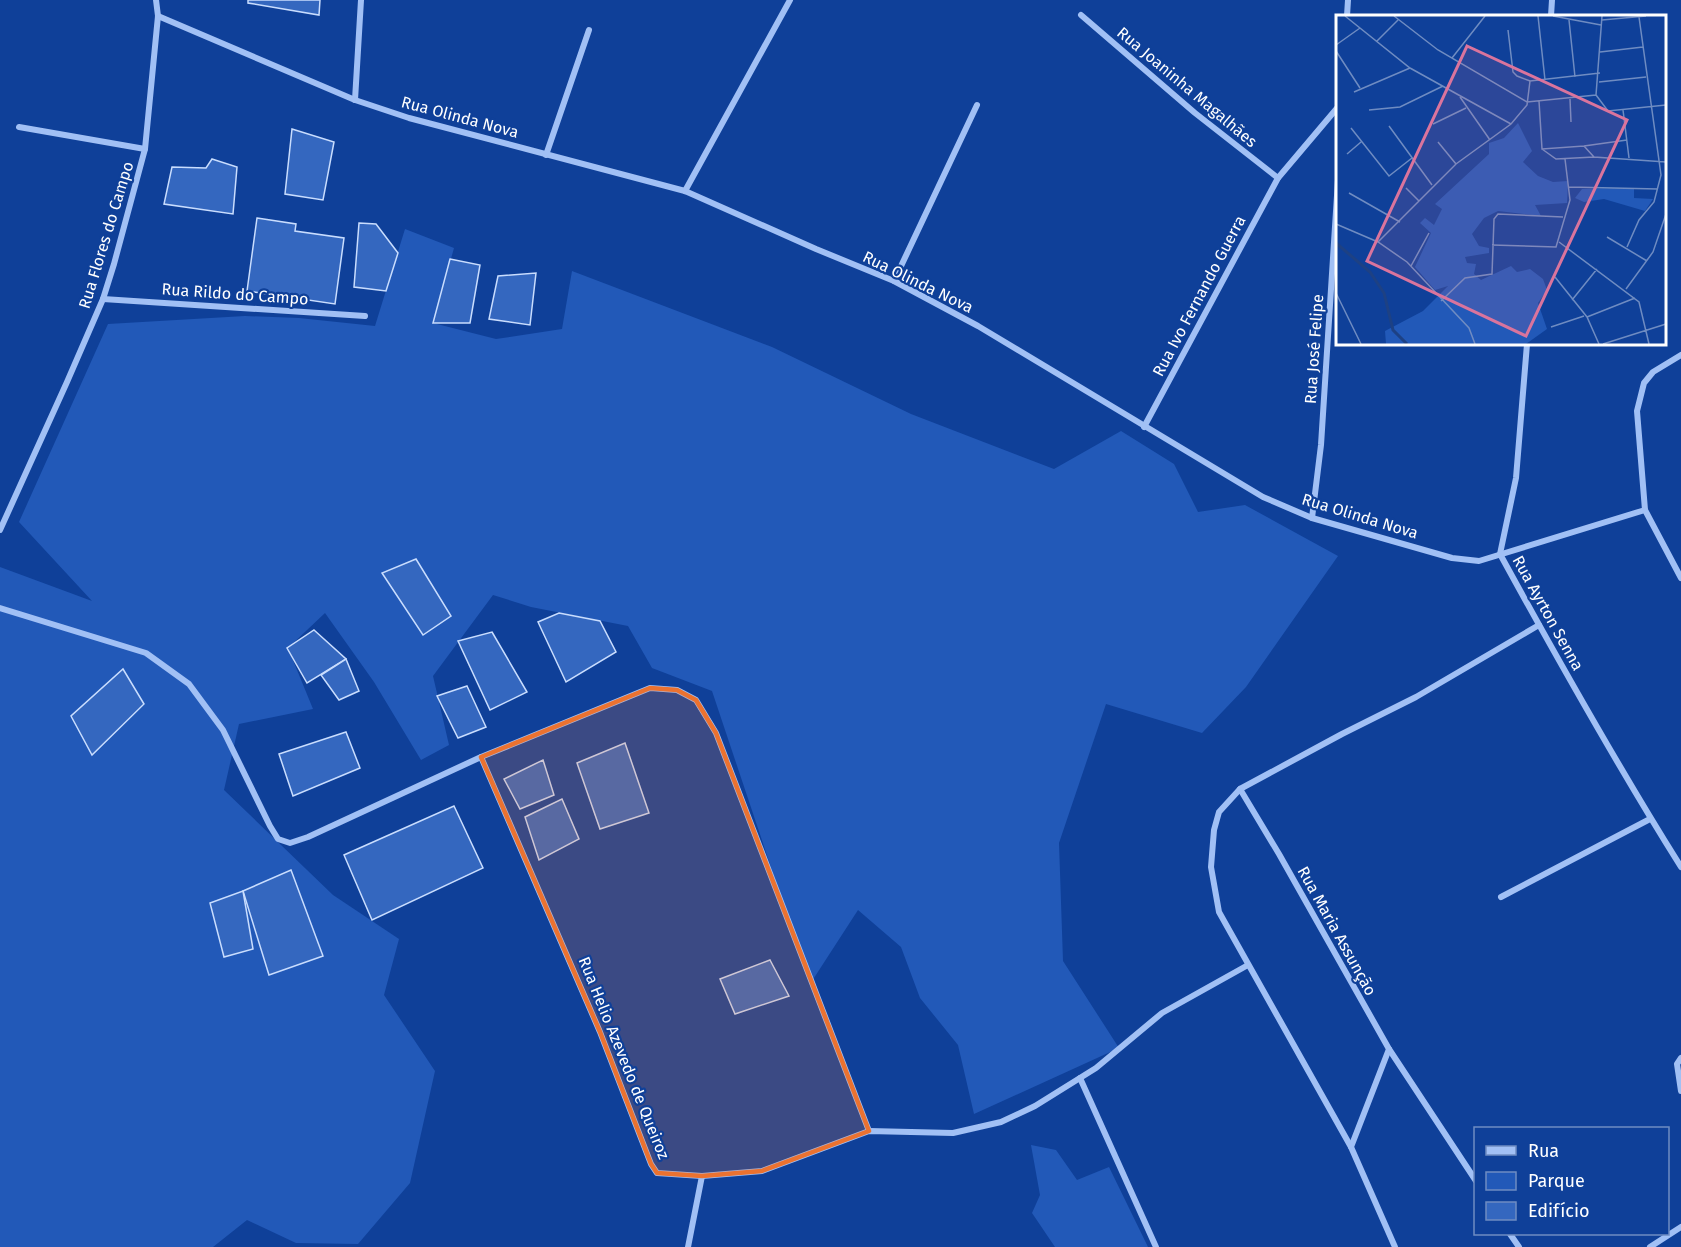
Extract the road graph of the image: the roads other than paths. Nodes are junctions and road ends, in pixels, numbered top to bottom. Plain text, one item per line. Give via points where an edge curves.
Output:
1 (156, 0) edge
2 (361, 0) edge
3 (790, 0) edge
4 (1348, 0) edge
5 (1552, 0) edge
6 (1081, 15) dead end
7 (1347, 15) edge
8 (1551, 15) edge
9 (158, 16) junction
10 (589, 30) dead end
11 (355, 100) junction
12 (977, 105) dead end
13 (1336, 109) edge
14 (19, 127) dead end
15 (145, 149) junction
16 (546, 155) junction
17 (1278, 178) junction
18 (685, 191) junction
19 (1336, 211) edge
20 (894, 281) junction
21 (103, 298) junction
22 (364, 316) dead end
23 (1527, 345) edge
24 (1681, 355) edge
25 (1144, 427) junction
26 (1645, 510) junction
27 (1312, 518) junction
28 (0, 530) edge
29 (1500, 554) junction
30 (1681, 578) edge
31 (0, 608) edge
32 (1539, 625) junction
33 (481, 757) junction
34 (1240, 789) junction
35 (1650, 819) junction
36 (1681, 867) edge
37 (1501, 897) dead end
38 (1248, 965) junction
39 (1389, 1049) junction
40 (1681, 1058) edge
41 (1080, 1078) junction
42 (1681, 1091) edge
43 (869, 1131) junction
44 (1351, 1147) junction
45 (702, 1176) junction
46 (1474, 1178) edge
47 (1669, 1235) edge
48 (688, 1247) edge
49 (1156, 1247) edge
50 (1395, 1247) edge
51 (1650, 1247) edge

1 - 9 street, Rua Flores do Campo
2 - 11 street
3 - 18 street
4 - 7 street
5 - 8 street
6 - 17 street, Rua Joaninha Magalhães
9 - 11 street, Rua Olinda Nova
9 - 15 street, Rua Flores do Campo
10 - 16 street
11 - 16 street, Rua Olinda Nova
12 - 20 street
13 - 17 street, Rua Ivo Fernando Guerra
14 - 15 street
15 - 21 street, Rua Flores do Campo
16 - 18 street, Rua Olinda Nova
17 - 25 street, Rua Ivo Fernando Guerra
18 - 20 street, Rua Olinda Nova
19 - 27 street, Rua José Felipe via 1321,445
20 - 25 street, Rua Olinda Nova via 978,326
21 - 22 street, Rua Rildo do Campo
21 - 28 street, Rua Flores do Campo
23 - 29 street, Rua Ayrton Senna via 1516,478
24 - 26 street via 1653,372 1644,383 1637,411
25 - 27 street, Rua Olinda Nova via 1263,497
26 - 29 street, Rua Olinda Nova
26 - 30 street
27 - 29 street, Rua Olinda Nova via 1452,558 1479,561
29 - 32 street, Rua Ayrton Senna
31 - 33 street via 146,653 189,684 224,730 270,826 279,839 290,843
32 - 34 street via 1416,697
32 - 35 street, Rua Ayrton Senna
33 - 43 street via 650,688 677,690 696,700 717,733
33 - 45 street, Rua Helio Azevedo de Queiroz via 600,1032 651,1164 657,1173
34 - 38 street via 1219,812 1211,867 1219,912
34 - 39 street, Rua Maria Assunção
35 - 36 street, Rua Ayrton Senna
35 - 37 street
38 - 41 street, Rua Helio Azevedo de Queiroz via 1162,1013
38 - 44 street
39 - 44 street
39 - 46 street, Rua Maria Assunção
40 - 42 street via 1677,1064
41 - 43 street, Rua Helio Azevedo de Queiroz via 1001,1122 953,1133
41 - 49 street
43 - 45 street, Rua Helio Azevedo de Queiroz via 762,1171
44 - 50 street
45 - 48 street
47 - 51 street

